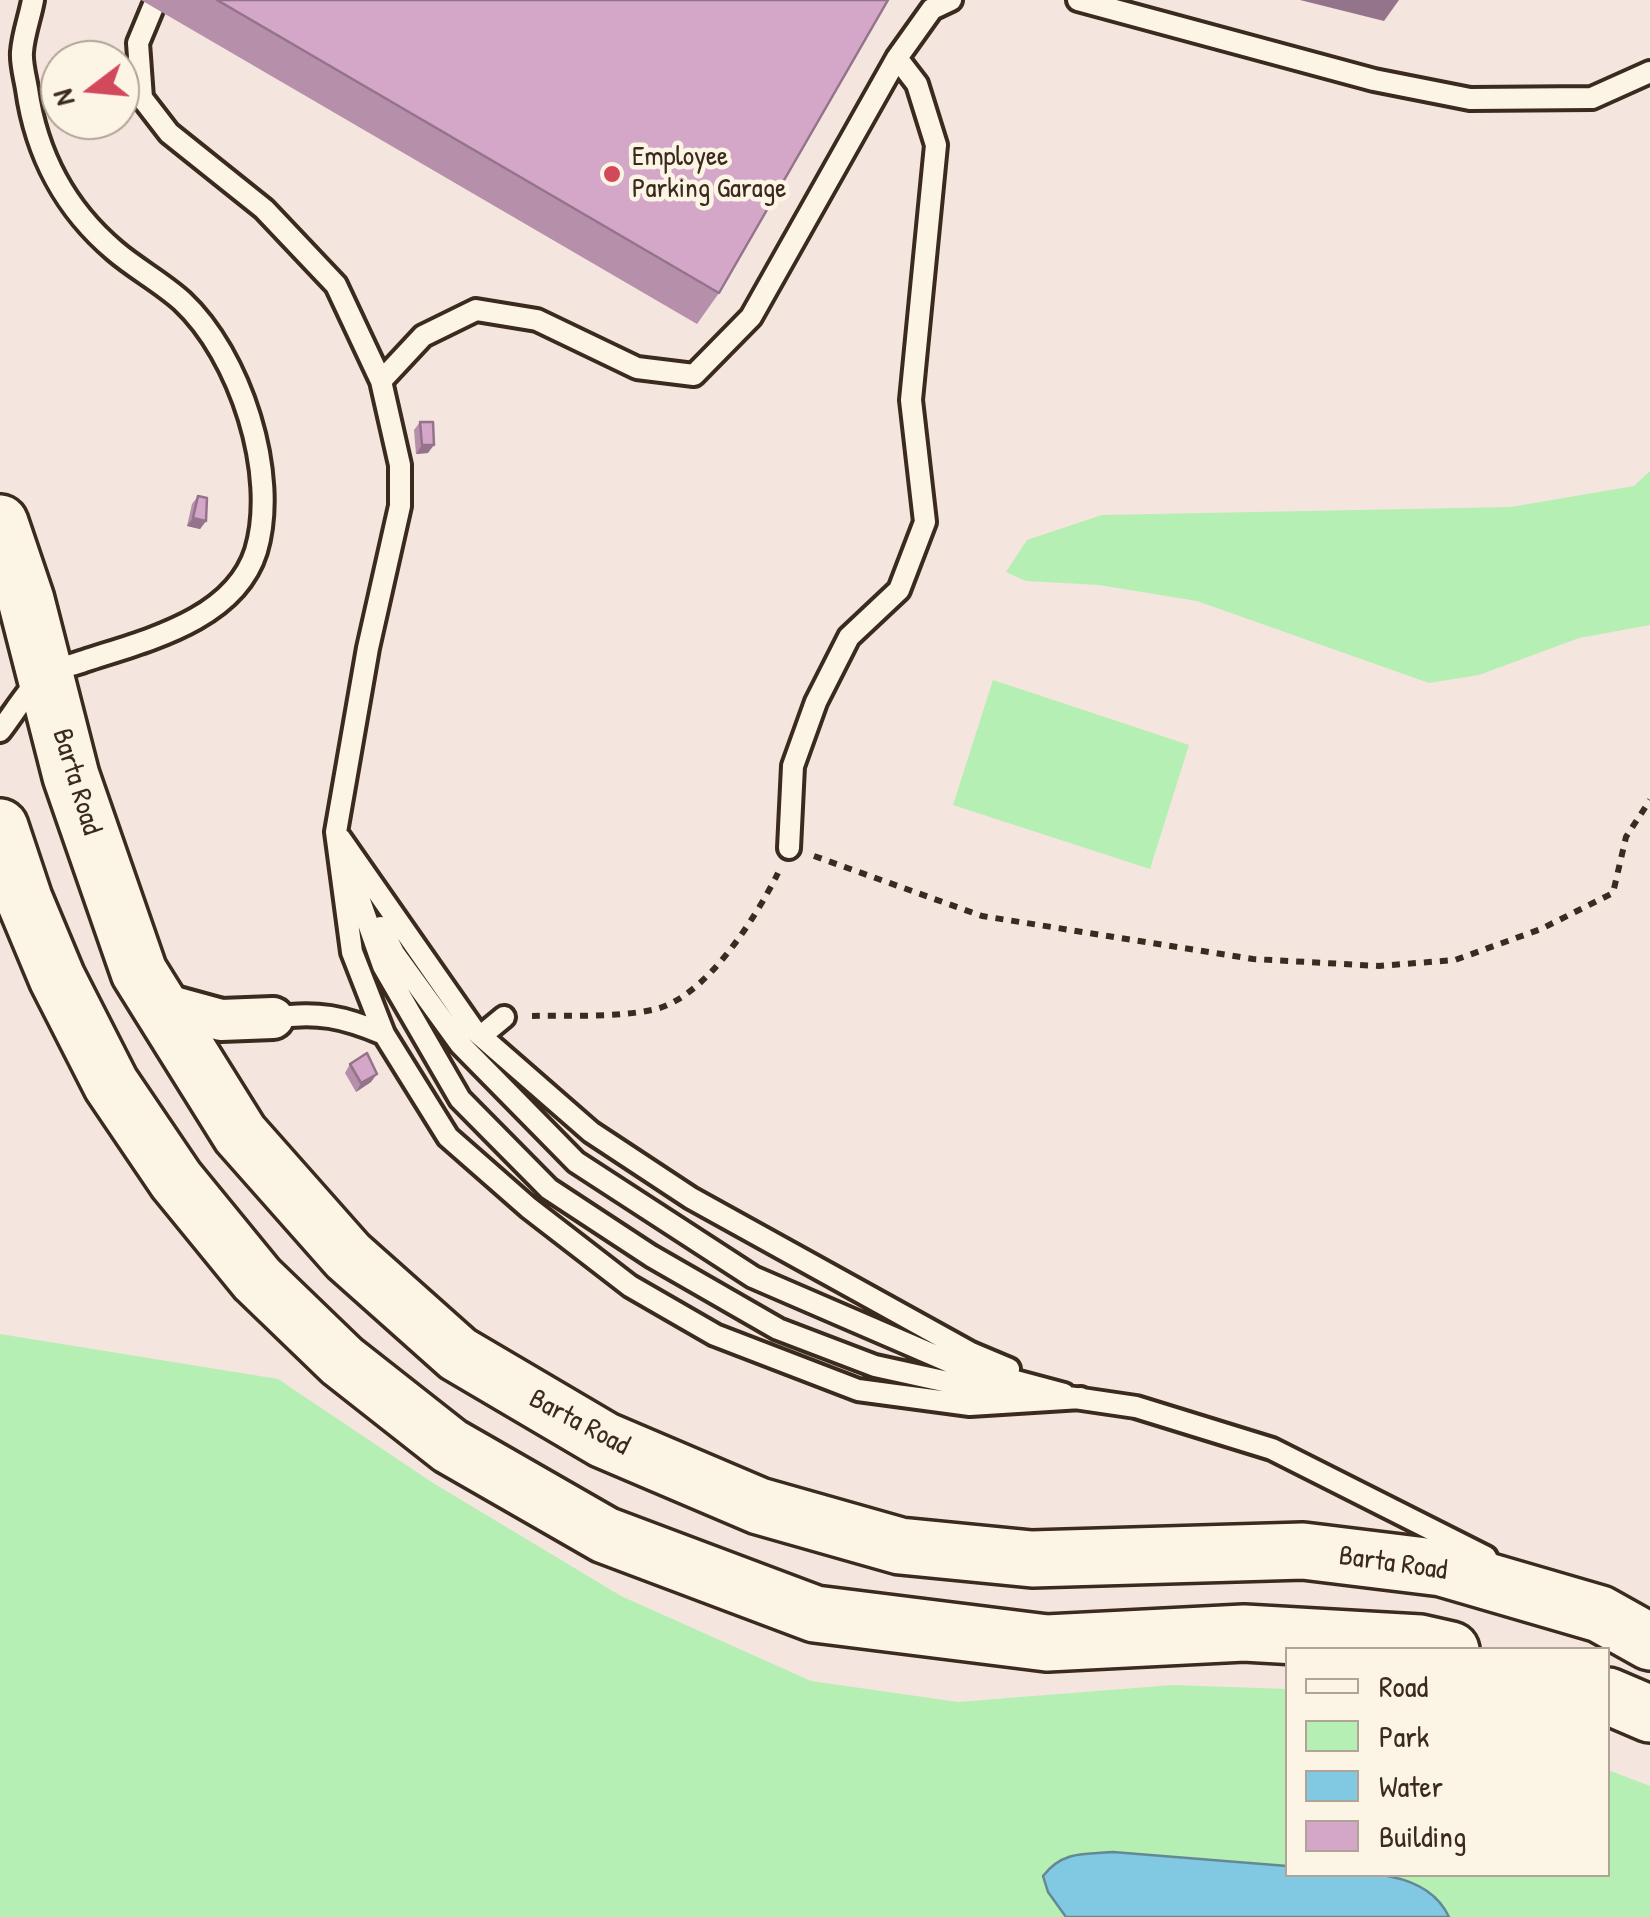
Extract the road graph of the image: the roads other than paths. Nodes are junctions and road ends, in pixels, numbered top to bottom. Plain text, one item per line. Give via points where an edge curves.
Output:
1 (34, 0) edge
2 (952, 0) edge
3 (1078, 0) edge
4 (153, 7) dead end
5 (897, 58) junction
6 (1650, 72) edge
7 (380, 381) junction
8 (0, 522) edge
9 (46, 674) junction
10 (0, 731) edge
11 (0, 827) edge
12 (336, 832) junction
13 (788, 848) road end
14 (159, 1003) junction
15 (273, 1018) joint
16 (504, 1018) road end
17 (384, 1034) junction
18 (481, 1036) junction
19 (1081, 1398) junction
20 (1600, 1614) junction
21 (1650, 1642) edge
22 (1438, 1647) edge
23 (1610, 1697) edge
24 (1650, 1714) edge

1 - 9 lane via 22,53 31,116 51,173 86,223 184,302 198,321 248,412 264,486 254,556 212,608 162,635
2 - 5 lane via 932,9
3 - 6 lane via 1374,80 1470,99 1592,98
4 - 7 lane via 138,43 142,98 169,134 264,209 336,285
5 - 7 lane via 751,317 694,375 637,368 537,320 476,310 423,336
5 - 13 lane via 918,84 936,145 912,400 925,522 899,590 848,637 816,702 793,766
7 - 12 lane via 400,465 400,506
8 - 9 street, Barta Road
9 - 10 lane
9 - 14 street, Barta Road via 71,776 139,972
11 - 22 street via 57,978 111,1084 176,1180 257,1279 342,1361 450,1446 605,1535 815,1614 1048,1643 1244,1633
12 - 17 lane via 352,952
12 - 18 lane
12 - 19 lane via 394,953 460,1044 576,1162 753,1276 959,1366
12 - 19 lane via 383,966 460,1099 550,1189 778,1329 875,1366 975,1388
14 - 15 street via 222,1020
14 - 20 street, Barta Road via 240,1134 348,1256 458,1354 604,1440 760,1506 900,1546 1032,1560 1304,1551 1442,1568
15 - 17 lane via 305,1013 349,1019
16 - 18 lane
17 - 19 lane via 448,1137 630,1286 716,1336 858,1390 970,1405
18 - 19 lane via 591,1132 691,1198 971,1353
19 - 20 lane via 1136,1407 1272,1449
20 - 21 street, Barta Road
23 - 24 street

